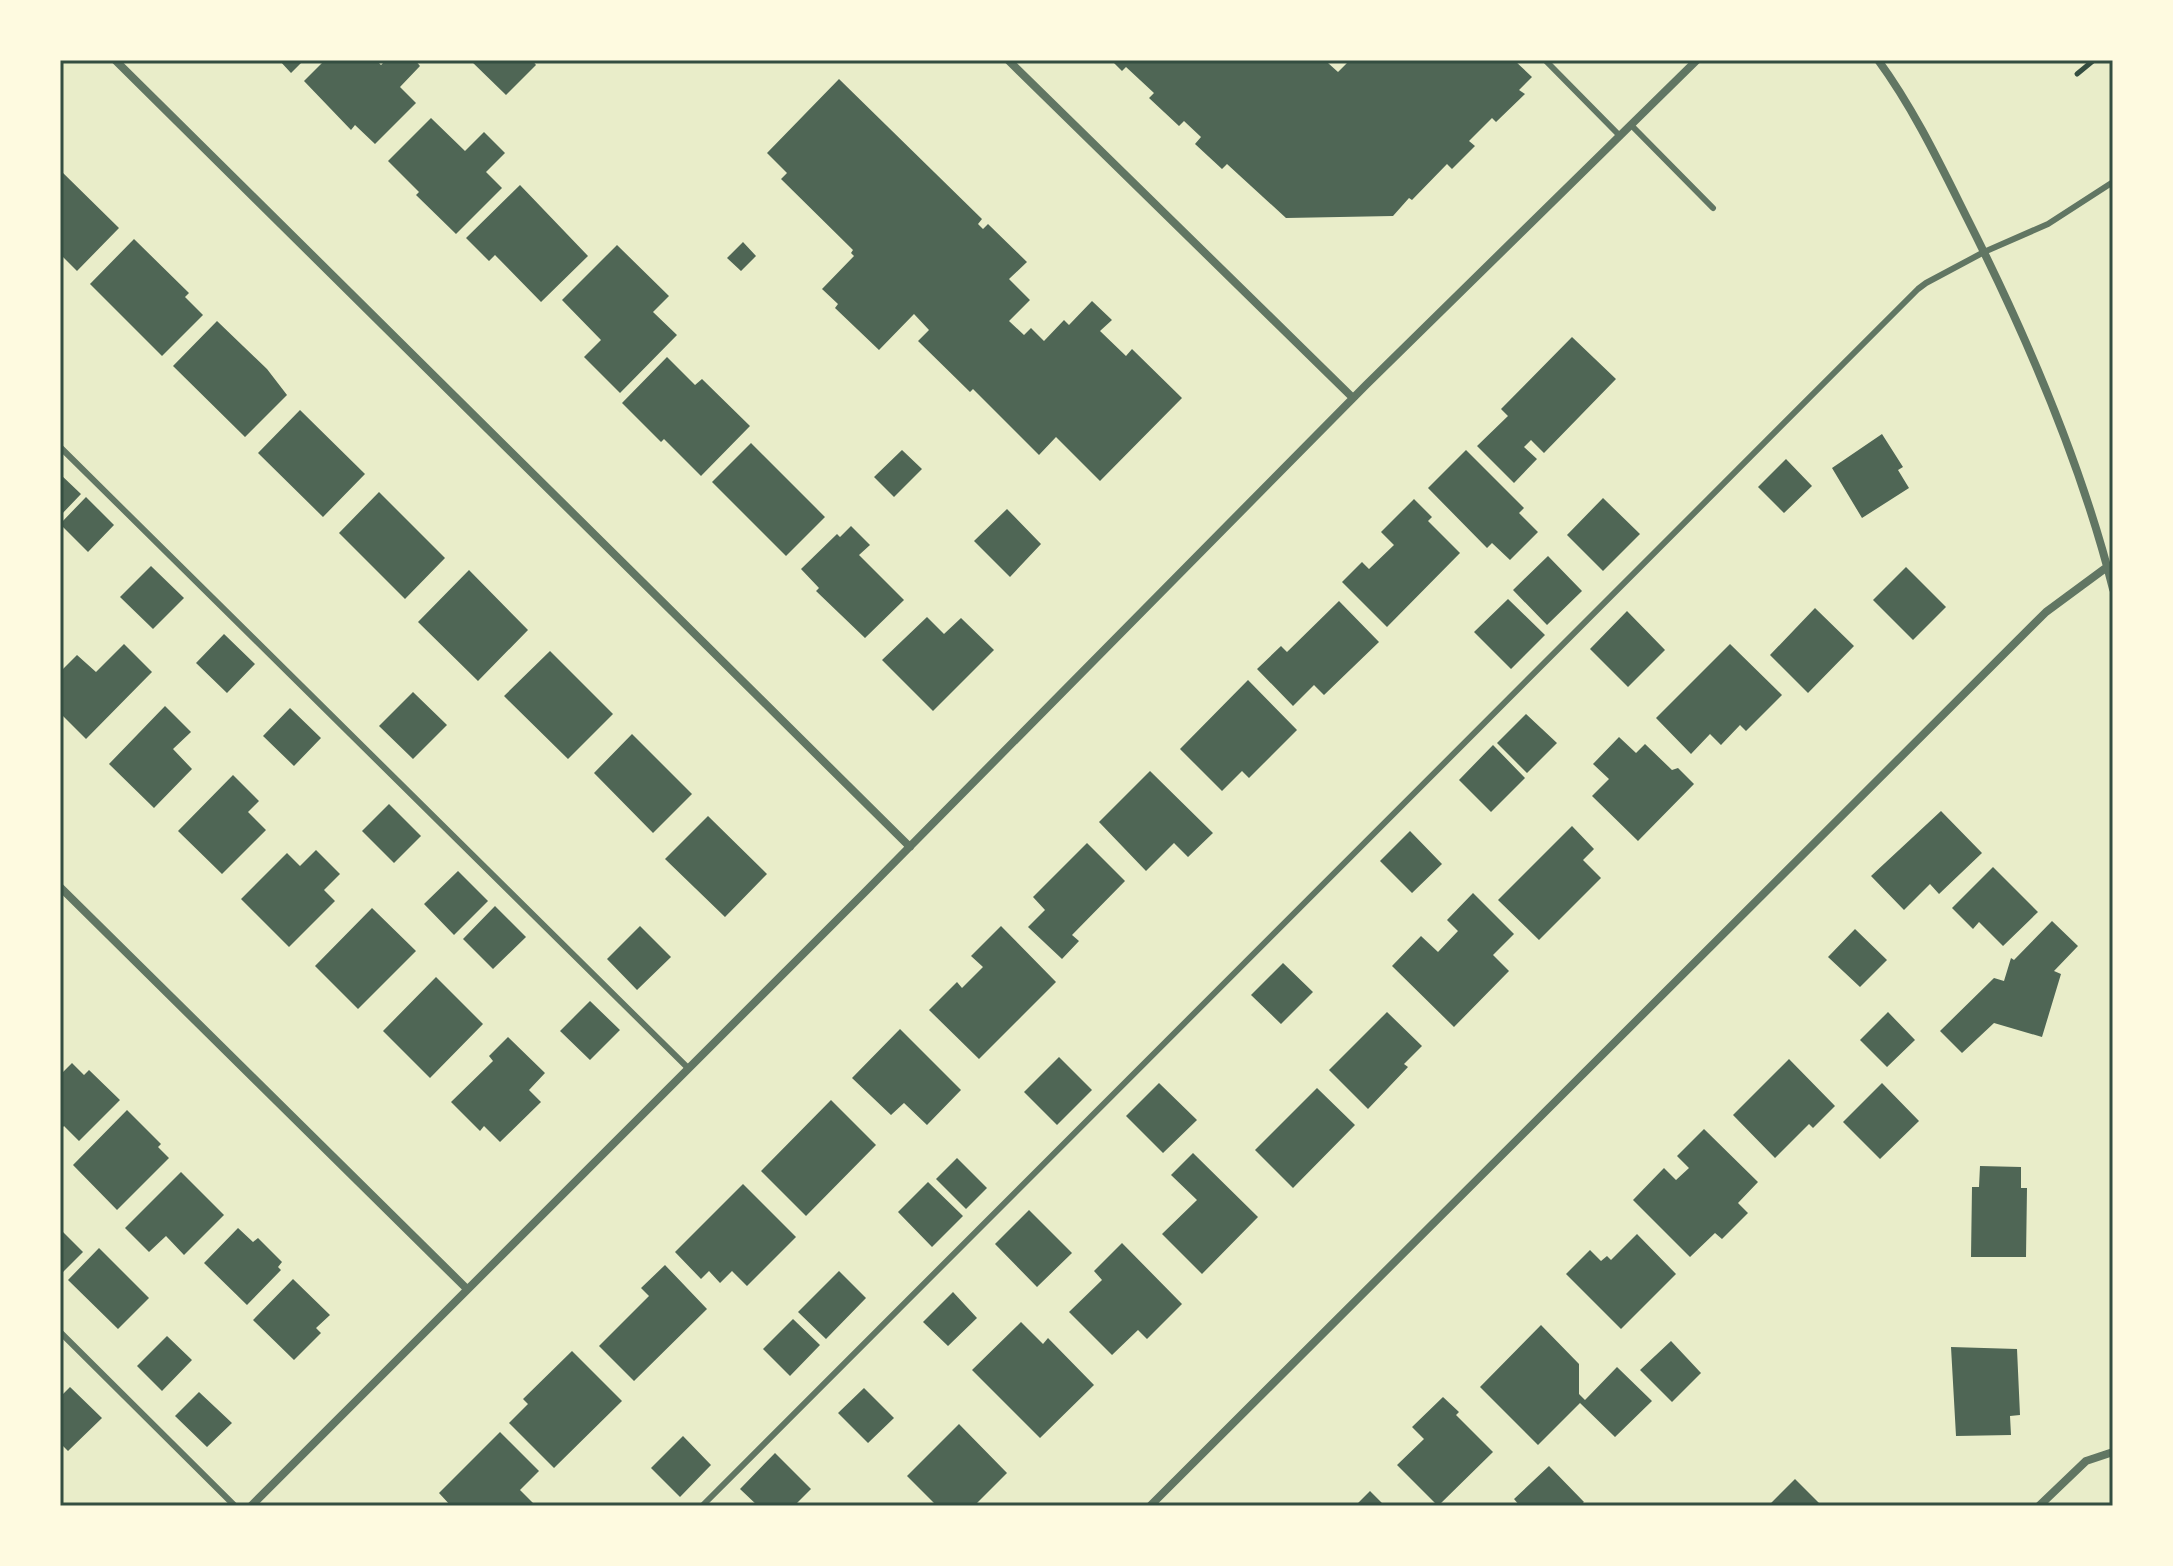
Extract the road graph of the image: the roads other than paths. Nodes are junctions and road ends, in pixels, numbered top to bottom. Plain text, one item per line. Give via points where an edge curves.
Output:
1 (115, 60) edge
2 (1008, 60) edge
3 (1545, 60) edge
4 (1697, 60) edge
5 (1878, 60) edge
6 (1631, 125) junction
7 (1620, 136) junction
8 (2113, 182) edge
9 (1713, 208) dead end
10 (1984, 252) junction
11 (1353, 398) junction
12 (60, 447) edge
13 (2107, 567) junction
14 (2113, 589) edge
15 (910, 847) junction
16 (60, 887) edge
17 (688, 1068) junction
18 (467, 1289) junction
19 (60, 1332) edge
20 (2113, 1452) edge
21 (235, 1506) edge
22 (251, 1506) edge
23 (702, 1506) edge
24 (1150, 1506) edge
25 (2039, 1506) edge

1 - 15 street
2 - 11 street
3 - 7 lane
4 - 6 street
5 - 10 street via 1896,84
6 - 7 street
6 - 9 lane
7 - 11 street
8 - 10 lane via 2048,224
10 - 13 street via 2058,418
10 - 23 lane via 1918,289
11 - 15 street
12 - 17 lane
13 - 14 street
13 - 24 street via 2046,612
15 - 17 street
16 - 18 street
17 - 18 street
18 - 22 street
19 - 21 lane
20 - 25 street via 2086,1461

